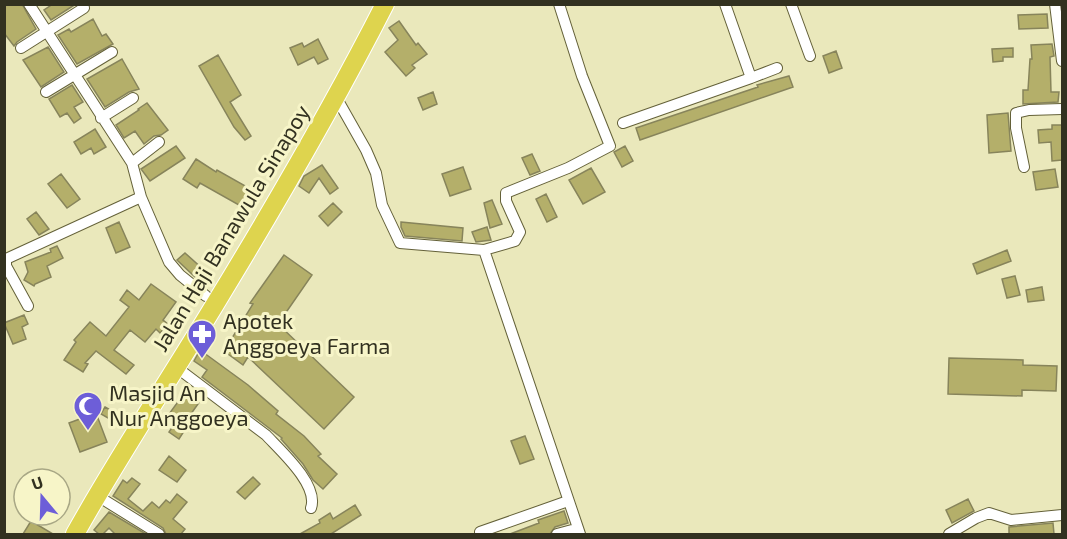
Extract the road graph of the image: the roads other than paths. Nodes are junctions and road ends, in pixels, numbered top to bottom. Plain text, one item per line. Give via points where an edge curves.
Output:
1 (29, 4) edge
2 (372, 4) edge
3 (385, 4) edge
4 (559, 4) edge
5 (725, 4) edge
6 (791, 4) edge
7 (1054, 4) edge
8 (84, 8) dead end
9 (1059, 27) edge
10 (46, 32) junction
11 (21, 48) dead end
12 (112, 52) dead end
13 (810, 56) dead end
14 (1062, 61) edge
15 (777, 68) dead end
16 (74, 76) junction
17 (750, 78) junction
18 (46, 92) dead end
19 (336, 97) junction
20 (133, 98) dead end
21 (1062, 109) edge
22 (101, 118) junction
23 (623, 123) dead end
24 (159, 142) dead end
25 (132, 163) junction
26 (1024, 167) dead end
27 (141, 197) junction
28 (484, 250) junction
29 (206, 296) junction
30 (28, 306) dead end
31 (176, 367) junction
32 (135, 421) junction
33 (96, 495) junction
34 (568, 501) junction
35 (311, 508) dead end
36 (1062, 515) edge
37 (480, 532) dead end
38 (579, 533) edge
39 (64, 534) edge
40 (75, 534) edge
41 (159, 534) edge
42 (557, 534) edge
43 (949, 534) edge

1 - 10 street
2 - 29 highway, Jalan Haji Banawula Sinapoy via 296,148
3 - 19 highway, Jalan Haji Banawula Sinapoy
4 - 28 street via 610,146 506,193 519,236
5 - 17 street
6 - 13 street
7 - 9 street
8 - 10 street
9 - 14 street
10 - 11 street
10 - 16 street
12 - 16 street
15 - 17 street
16 - 18 street
16 - 22 street
17 - 23 street
19 - 28 street via 373,165 382,205 400,243
19 - 31 highway, Jalan Haji Banawula Sinapoy
20 - 22 street
21 - 26 street via 1016,113
22 - 25 street
24 - 25 street
25 - 27 street
27 - 29 street via 169,262
27 - 30 street via 6,259
28 - 34 street
29 - 32 highway, Jalan Haji Banawula Sinapoy
31 - 32 highway, Jalan Haji Banawula Sinapoy
31 - 35 street via 274,444 304,478 311,493
32 - 33 highway, Jalan Haji Banawula Sinapoy
32 - 39 highway, Jalan Haji Banawula Sinapoy via 101,466
33 - 40 highway, Jalan Haji Banawula Sinapoy
33 - 41 street
34 - 37 street
34 - 38 street
36 - 43 street via 1011,520 988,513
38 - 42 street via 572,530

